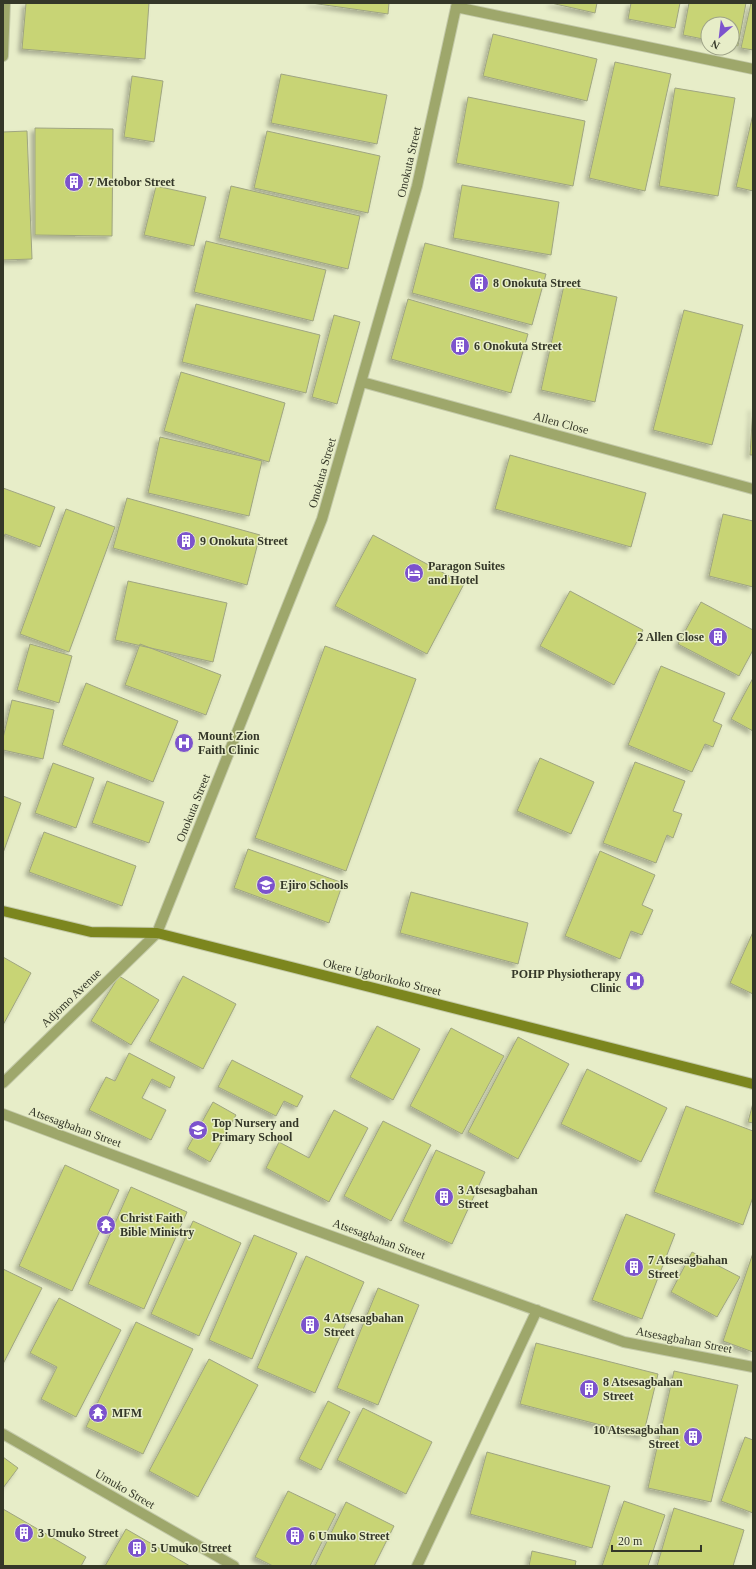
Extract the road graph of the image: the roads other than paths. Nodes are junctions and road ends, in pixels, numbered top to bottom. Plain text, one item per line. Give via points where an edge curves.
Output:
1 (5, 3) edge
2 (456, 5) edge
3 (3, 56) edge
4 (753, 69) edge
5 (362, 382) junction
6 (753, 489) edge
7 (3, 911) edge
8 (157, 933) junction
9 (3, 1083) edge
10 (753, 1084) edge
11 (3, 1114) edge
12 (537, 1310) junction
13 (753, 1367) edge
14 (3, 1434) edge
15 (234, 1566) edge
16 (418, 1566) edge

1 - 3 street
2 - 4 street
2 - 5 street, Onokuta Street via 417,186
5 - 6 street, Allen Close
5 - 8 street, Onokuta Street via 322,519
7 - 8 street, Okere Ugborikoko Street via 91,932
8 - 9 street, Adjomo Avenue
8 - 10 street, Okere Ugborikoko Street
11 - 12 street, Atsesagbahan Street
12 - 13 street, Atsesagbahan Street via 624,1342
12 - 16 street
14 - 15 street, Umuko Street

